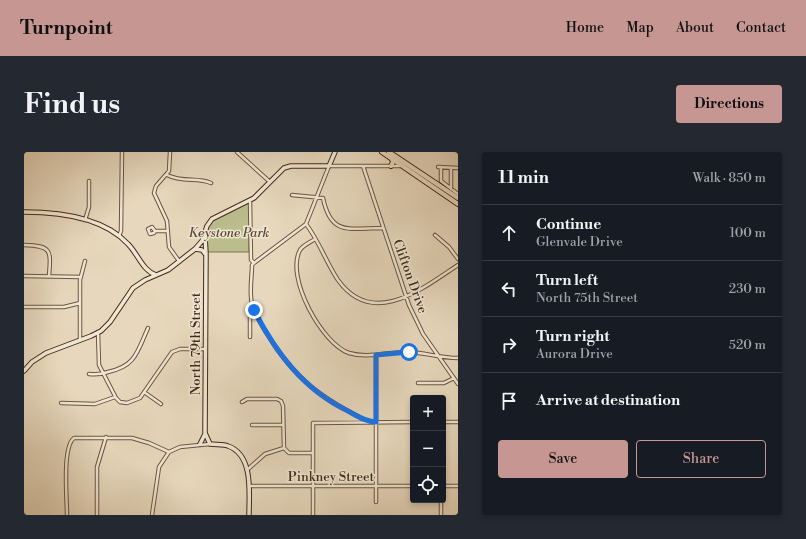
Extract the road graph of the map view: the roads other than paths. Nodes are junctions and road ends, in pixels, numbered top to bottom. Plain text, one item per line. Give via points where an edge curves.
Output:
1 (122, 152) edge
2 (170, 152) edge
3 (237, 152) edge
4 (335, 152) edge
5 (382, 152) edge
6 (389, 152) edge
7 (392, 158) junction
8 (404, 165) junction
9 (329, 166) junction
10 (363, 166) junction
11 (391, 166) junction
12 (451, 168) junction
13 (458, 168) edge
14 (167, 175) junction
15 (89, 181) dead end
16 (270, 182) junction
17 (211, 183) dead end
18 (451, 189) junction
19 (458, 194) edge
20 (292, 195) dead end
21 (317, 196) junction
22 (458, 198) edge
23 (250, 200) junction
24 (458, 204) edge
25 (24, 212) edge
26 (85, 221) junction
27 (306, 224) junction
28 (383, 228) junction
29 (155, 231) dead end
30 (168, 231) junction
31 (205, 235) junction
32 (435, 235) dead end
33 (119, 236) junction
34 (315, 239) junction
35 (24, 245) edge
36 (195, 249) junction
37 (206, 255) junction
38 (458, 259) edge
39 (85, 261) dead end
40 (179, 262) junction
41 (254, 263) junction
42 (458, 265) edge
43 (146, 269) junction
44 (156, 275) junction
45 (24, 276) edge
46 (49, 276) junction
47 (81, 277) junction
48 (145, 280) junction
49 (406, 298) junction
50 (80, 303) junction
51 (24, 307) edge
52 (254, 310) junction
53 (148, 328) dead end
54 (98, 332) junction
55 (250, 338) dead end
56 (80, 340) junction
57 (205, 349) junction
58 (376, 355) junction
59 (438, 357) junction
60 (458, 358) edge
61 (25, 369) edge
62 (103, 373) junction
63 (89, 374) dead end
64 (454, 378) junction
65 (418, 383) dead end
66 (458, 384) edge
67 (144, 392) junction
68 (114, 396) junction
69 (61, 402) dead end
70 (242, 402) dead end
71 (161, 404) dead end
72 (369, 422) junction
73 (376, 422) junction
74 (410, 422) edge
75 (446, 422) edge
76 (458, 422) edge
77 (252, 425) dead end
78 (283, 425) junction
79 (205, 433) junction
80 (106, 437) junction
81 (200, 444) junction
82 (210, 444) junction
83 (284, 448) junction
84 (168, 452) junction
85 (312, 453) junction
86 (247, 470) junction
87 (249, 486) junction
88 (312, 486) junction
89 (376, 486) junction
90 (410, 486) edge
91 (446, 486) edge
92 (458, 486) edge
93 (376, 502) dead end
94 (441, 503) edge
95 (67, 515) edge
96 (97, 515) edge
97 (152, 515) edge
98 (249, 515) edge
99 (313, 515) edge
100 (441, 515) edge

1 - 33 street
2 - 14 street
3 - 16 street
4 - 9 street
5 - 7 main road
6 - 8 main road
7 - 8 main road
7 - 11 main road
8 - 11 street
8 - 22 main road
8 - 24 main road
9 - 10 street
9 - 16 street via 289,166 282,169
9 - 21 street
10 - 11 street
10 - 28 street, Clifton Drive
12 - 13 street
12 - 18 street
12 - 18 street via 440,167 441,181
14 - 17 street via 179,180
14 - 30 street via 156,186 154,193 166,218
15 - 26 street
16 - 23 street
18 - 19 street
20 - 21 street
21 - 27 street
21 - 28 street via 323,198 327,215 339,226 350,229
23 - 31 street via 214,217 208,224
23 - 41 street via 251,260
25 - 26 street via 59,213
26 - 33 street
27 - 34 street
27 - 41 street
28 - 49 street, Clifton Drive
29 - 30 street
30 - 40 street via 169,247
31 - 36 street
31 - 37 street, North 79th Street
32 - 38 street
33 - 43 street via 133,249
34 - 49 street via 338,279 353,294 365,300 378,302
34 - 58 street via 300,249 297,268 298,282 309,306 326,336 337,347 354,354
35 - 46 street via 42,246 47,249
36 - 37 street via 202,250
36 - 40 street
37 - 57 street, North 79th Street
39 - 47 street
40 - 44 street
41 - 52 street
42 - 49 street
43 - 44 street
43 - 48 street
44 - 48 street
45 - 46 street
46 - 47 street
47 - 50 street
48 - 54 street via 130,291 110,322
49 - 59 street, Clifton Drive via 421,330
50 - 51 street via 64,307
50 - 56 street
52 - 55 street via 250,314
52 - 72 street via 275,347 306,383 332,402
53 - 62 street via 131,363 121,369
54 - 56 street
54 - 62 street via 99,362
56 - 61 street via 46,353
57 - 67 street via 180,349 172,352
57 - 79 street, North 79th Street
58 - 59 street via 409,352
58 - 73 street
59 - 60 street
59 - 64 street, Clifton Drive
62 - 63 street
62 - 68 street
64 - 65 street via 444,383
64 - 66 street, Clifton Drive
67 - 68 street via 138,399 129,403 120,402
67 - 71 street
68 - 69 street via 95,404
70 - 78 street via 247,399 281,401
72 - 73 street
72 - 85 street via 316,422 313,424
73 - 74 street
73 - 89 street
75 - 76 street
77 - 78 street
78 - 83 street
79 - 81 street, North 79th Street
79 - 82 street, North 79th Street
80 - 84 street via 138,439
80 - 95 street via 76,437 70,441 67,456
80 - 96 street via 97,467
81 - 82 street
81 - 84 street
82 - 86 street via 233,449 241,457
83 - 85 street via 289,453
83 - 86 street via 265,454
84 - 97 street via 159,467
85 - 88 street
86 - 87 street
87 - 88 street, Pinkney Street
87 - 98 street
88 - 89 street, Pinkney Street
88 - 99 street
89 - 90 street, Pinkney Street
89 - 93 street
91 - 92 street
94 - 100 street

